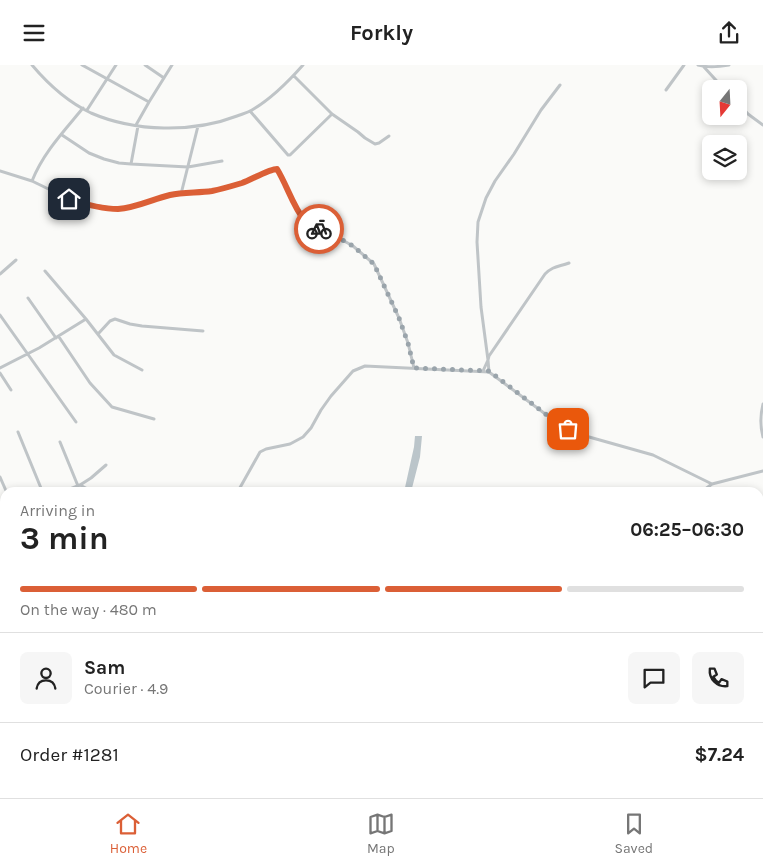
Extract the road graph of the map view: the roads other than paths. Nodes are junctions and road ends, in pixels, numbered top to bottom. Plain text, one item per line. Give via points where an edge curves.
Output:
1 (32, 65) edge
2 (82, 65) edge
3 (116, 65) edge
4 (145, 65) edge
5 (172, 65) edge
6 (303, 65) edge
7 (684, 65) edge
8 (698, 65) edge
9 (729, 65) edge
10 (704, 67) junction
11 (294, 76) junction
12 (164, 78) junction
13 (106, 79) junction
14 (716, 80) edge
15 (560, 85) dead end
16 (666, 90) dead end
17 (149, 102) junction
18 (85, 109) junction
19 (250, 111) junction
20 (332, 114) junction
21 (748, 114) edge
22 (137, 125) junction
23 (763, 125) edge
24 (198, 126) junction
25 (62, 135) junction
26 (389, 135) dead end
27 (222, 161) dead end
28 (131, 164) junction
29 (188, 167) junction
30 (0, 171) edge
31 (32, 181) junction
32 (181, 194) junction
33 (16, 260) dead end
34 (569, 263) dead end
35 (45, 271) dead end
36 (0, 273) edge
37 (28, 298) dead end
38 (0, 315) edge
39 (86, 319) junction
40 (203, 331) dead end
41 (98, 334) junction
42 (57, 337) junction
43 (28, 354) junction
44 (488, 360) junction
45 (0, 368) edge
46 (414, 368) junction
47 (142, 370) dead end
48 (483, 371) junction
49 (489, 371) junction
50 (0, 373) edge
51 (11, 390) dead end
52 (763, 405) edge
53 (154, 419) dead end
54 (76, 422) dead end
55 (18, 433) dead end
56 (763, 437) edge
57 (60, 442) dead end
58 (106, 465) dead end
59 (762, 470) edge
60 (79, 485) junction
61 (712, 485) junction
62 (40, 487) edge
63 (74, 487) edge
64 (83, 487) edge
65 (241, 487) edge
66 (709, 487) edge

1 - 18 street via 57,91
2 - 13 street
3 - 13 street
4 - 12 street
5 - 12 street
6 - 11 street
7 - 16 street
8 - 10 street
9 - 10 street
10 - 14 street
11 - 19 street
11 - 20 street
12 - 17 street
13 - 17 street
13 - 18 street
15 - 44 street via 495,181 478,223 476,242
17 - 22 street
18 - 22 street via 112,121
18 - 25 street
19 - 20 street via 288,155
19 - 24 street via 221,122
20 - 26 street via 375,144
21 - 23 street
22 - 24 street
22 - 28 street
24 - 29 street
25 - 28 street via 88,153
25 - 31 street via 44,156
27 - 29 street
28 - 29 street
29 - 32 street
30 - 31 street
31 - 32 street via 69,199 118,209
32 - 46 street via 212,191 277,169 306,221 353,246 374,264 399,318
33 - 36 street
34 - 44 street via 552,267 545,274
35 - 39 street
37 - 42 street
38 - 43 street
39 - 41 street
39 - 42 street
40 - 41 street via 142,326 115,319
41 - 47 street via 114,355
42 - 43 street
42 - 53 street via 112,407
43 - 45 street
43 - 54 street
44 - 48 street
44 - 49 street
46 - 48 street
46 - 65 street via 365,366 353,371 303,437 260,452
48 - 49 street
49 - 61 street via 560,425 582,435 654,455
50 - 51 street
52 - 56 street via 760,417
55 - 62 street
57 - 60 street
58 - 60 street
59 - 61 street
60 - 63 street
60 - 64 street
61 - 66 street

